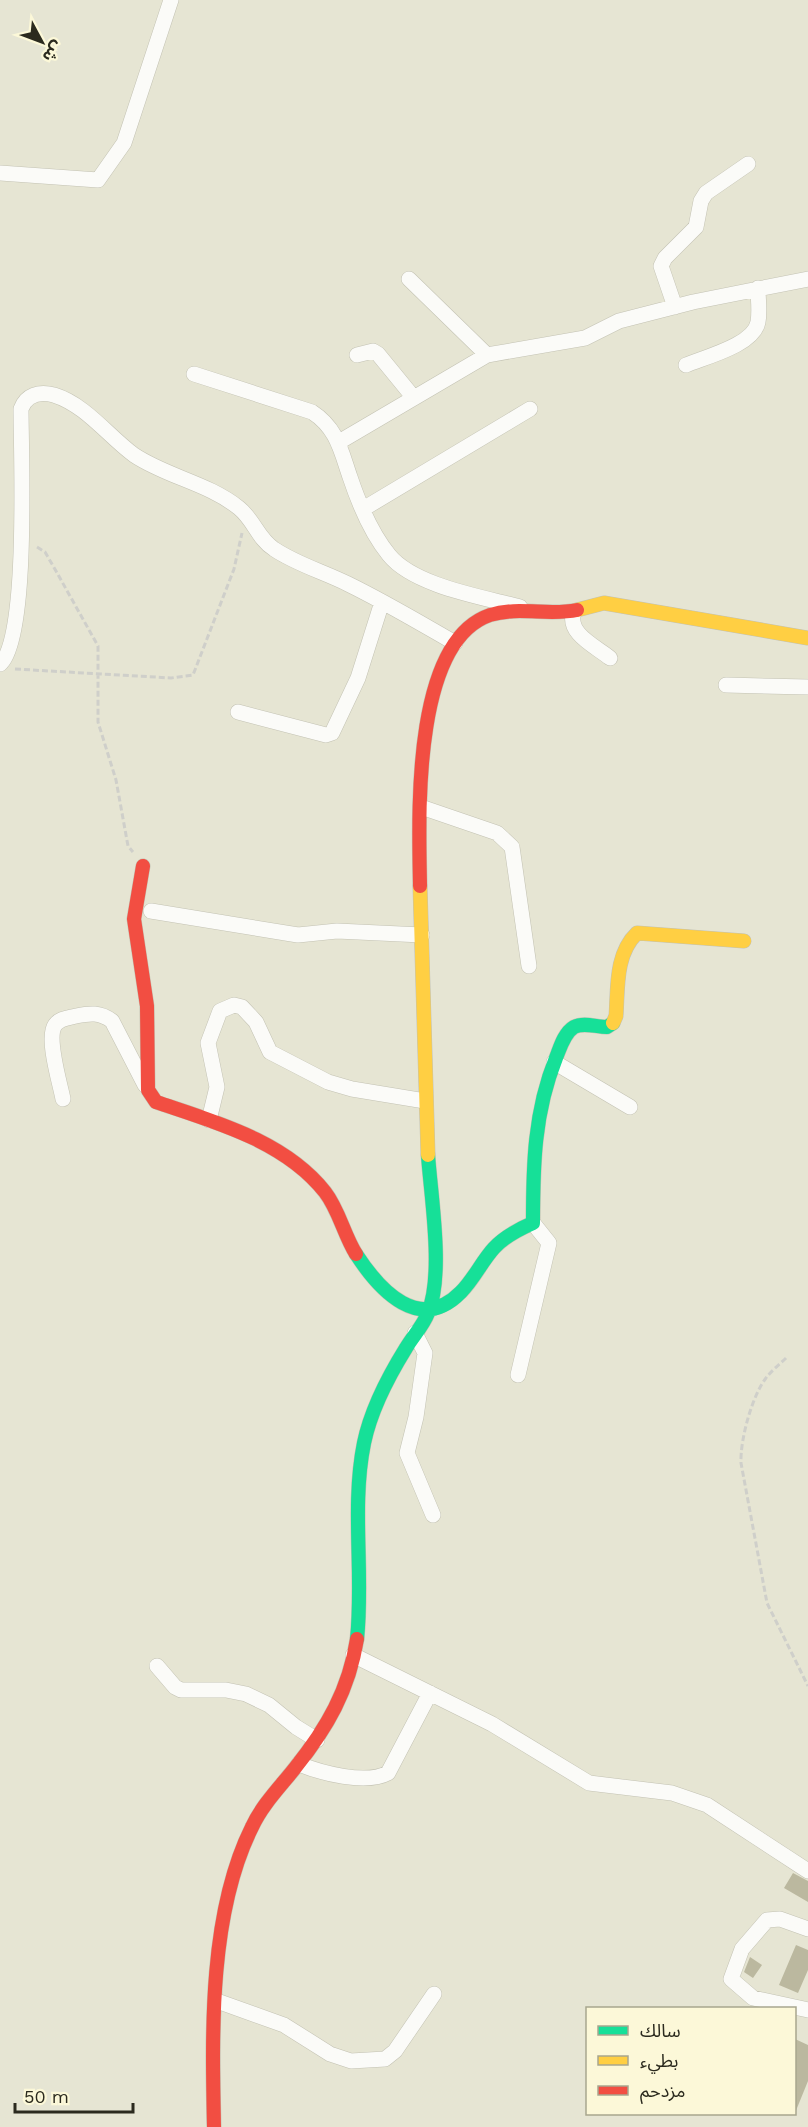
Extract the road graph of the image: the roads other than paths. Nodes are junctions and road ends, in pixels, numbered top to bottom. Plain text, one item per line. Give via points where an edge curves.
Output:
1 (171, 0) edge
2 (748, 164) dead end
3 (0, 173) edge
4 (409, 279) dead end
5 (808, 279) edge
6 (758, 288) junction
7 (675, 307) junction
8 (357, 355) dead end
9 (487, 355) junction
10 (686, 365) dead end
11 (194, 374) dead end
12 (414, 398) junction
13 (530, 409) dead end
14 (339, 442) junction
15 (363, 508) junction
16 (382, 602) junction
17 (532, 610) junction
18 (574, 612) junction
19 (808, 638) edge
20 (455, 644) junction
21 (610, 658) dead end
22 (5, 666) edge
23 (726, 685) dead end
24 (808, 687) edge
25 (238, 712) dead end
26 (421, 807) junction
27 (143, 866) road end
28 (151, 911) dead end
29 (422, 934) junction
30 (744, 941) dead end
31 (529, 966) dead end
32 (554, 1062) junction
33 (148, 1090) junction
34 (63, 1099) dead end
35 (425, 1101) junction
36 (630, 1107) dead end
37 (208, 1120) junction
38 (533, 1223) junction
39 (429, 1310) junction
40 (415, 1333) junction
41 (518, 1375) dead end
42 (433, 1515) dead end
43 (353, 1655) junction
44 (157, 1666) dead end
45 (430, 1693) junction
46 (317, 1740) junction
47 (299, 1764) junction
48 (808, 1871) edge
49 (808, 1929) edge
50 (434, 1994) dead end
51 (217, 2001) junction
52 (794, 2007) edge
53 (214, 2127) edge

1 - 3 street via 124,143 98,180
2 - 7 street via 706,193 696,227 664,258 661,266
4 - 9 street
5 - 6 street
6 - 7 street
6 - 10 street via 758,322 749,337
7 - 9 street via 619,321 585,338
8 - 12 street via 373,351
9 - 12 street
11 - 14 street via 312,412 326,421
12 - 14 street
13 - 15 street
14 - 15 street
15 - 17 street via 390,557 412,573
16 - 20 street
16 - 22 street via 276,551 263,542 246,514 205,487 147,463 77,408 42,393 24,401 21,409 21,573
16 - 25 street via 358,678 332,733 326,735
17 - 18 street
17 - 20 street via 486,615
18 - 19 street via 604,603
18 - 21 street via 574,629
20 - 26 street via 442,670 431,708
23 - 24 street
26 - 29 street
26 - 31 street via 497,833 512,847
27 - 33 street via 134,919 147,1006
28 - 29 street via 298,935 337,931
29 - 35 street
30 - 32 street via 638,933 628,939 611,1026 574,1026
32 - 36 street
32 - 38 street via 538,1107 533,1149
33 - 34 street via 112,1021 90,1014 61,1020 54,1026 51,1039
33 - 37 street via 156,1102
35 - 37 street via 341,1087 298,1068 270,1052 251,1015 234,1005 220,1011 208,1042 217,1087
35 - 39 street via 433,1240
37 - 39 street via 302,1167 328,1196 351,1246 384,1290 405,1305
38 - 39 street via 494,1248 469,1286 455,1299
38 - 41 street via 549,1243
39 - 40 street
40 - 42 street via 425,1353 407,1453
40 - 43 street via 370,1418 363,1448 358,1481 361,1563
43 - 45 street
43 - 46 street via 334,1718
44 - 46 street via 175,1688 226,1690 260,1700
45 - 47 street via 388,1773 374,1777 339,1775
45 - 48 street via 492,1724 589,1784 672,1793 707,1805
46 - 47 street
47 - 51 street via 251,1827 238,1854 227,1896
49 - 52 street via 780,1919 767,1920 742,1949 731,1979 753,1998
50 - 51 street via 395,2051 385,2059 351,2061 330,2054 284,2025
51 - 53 street

